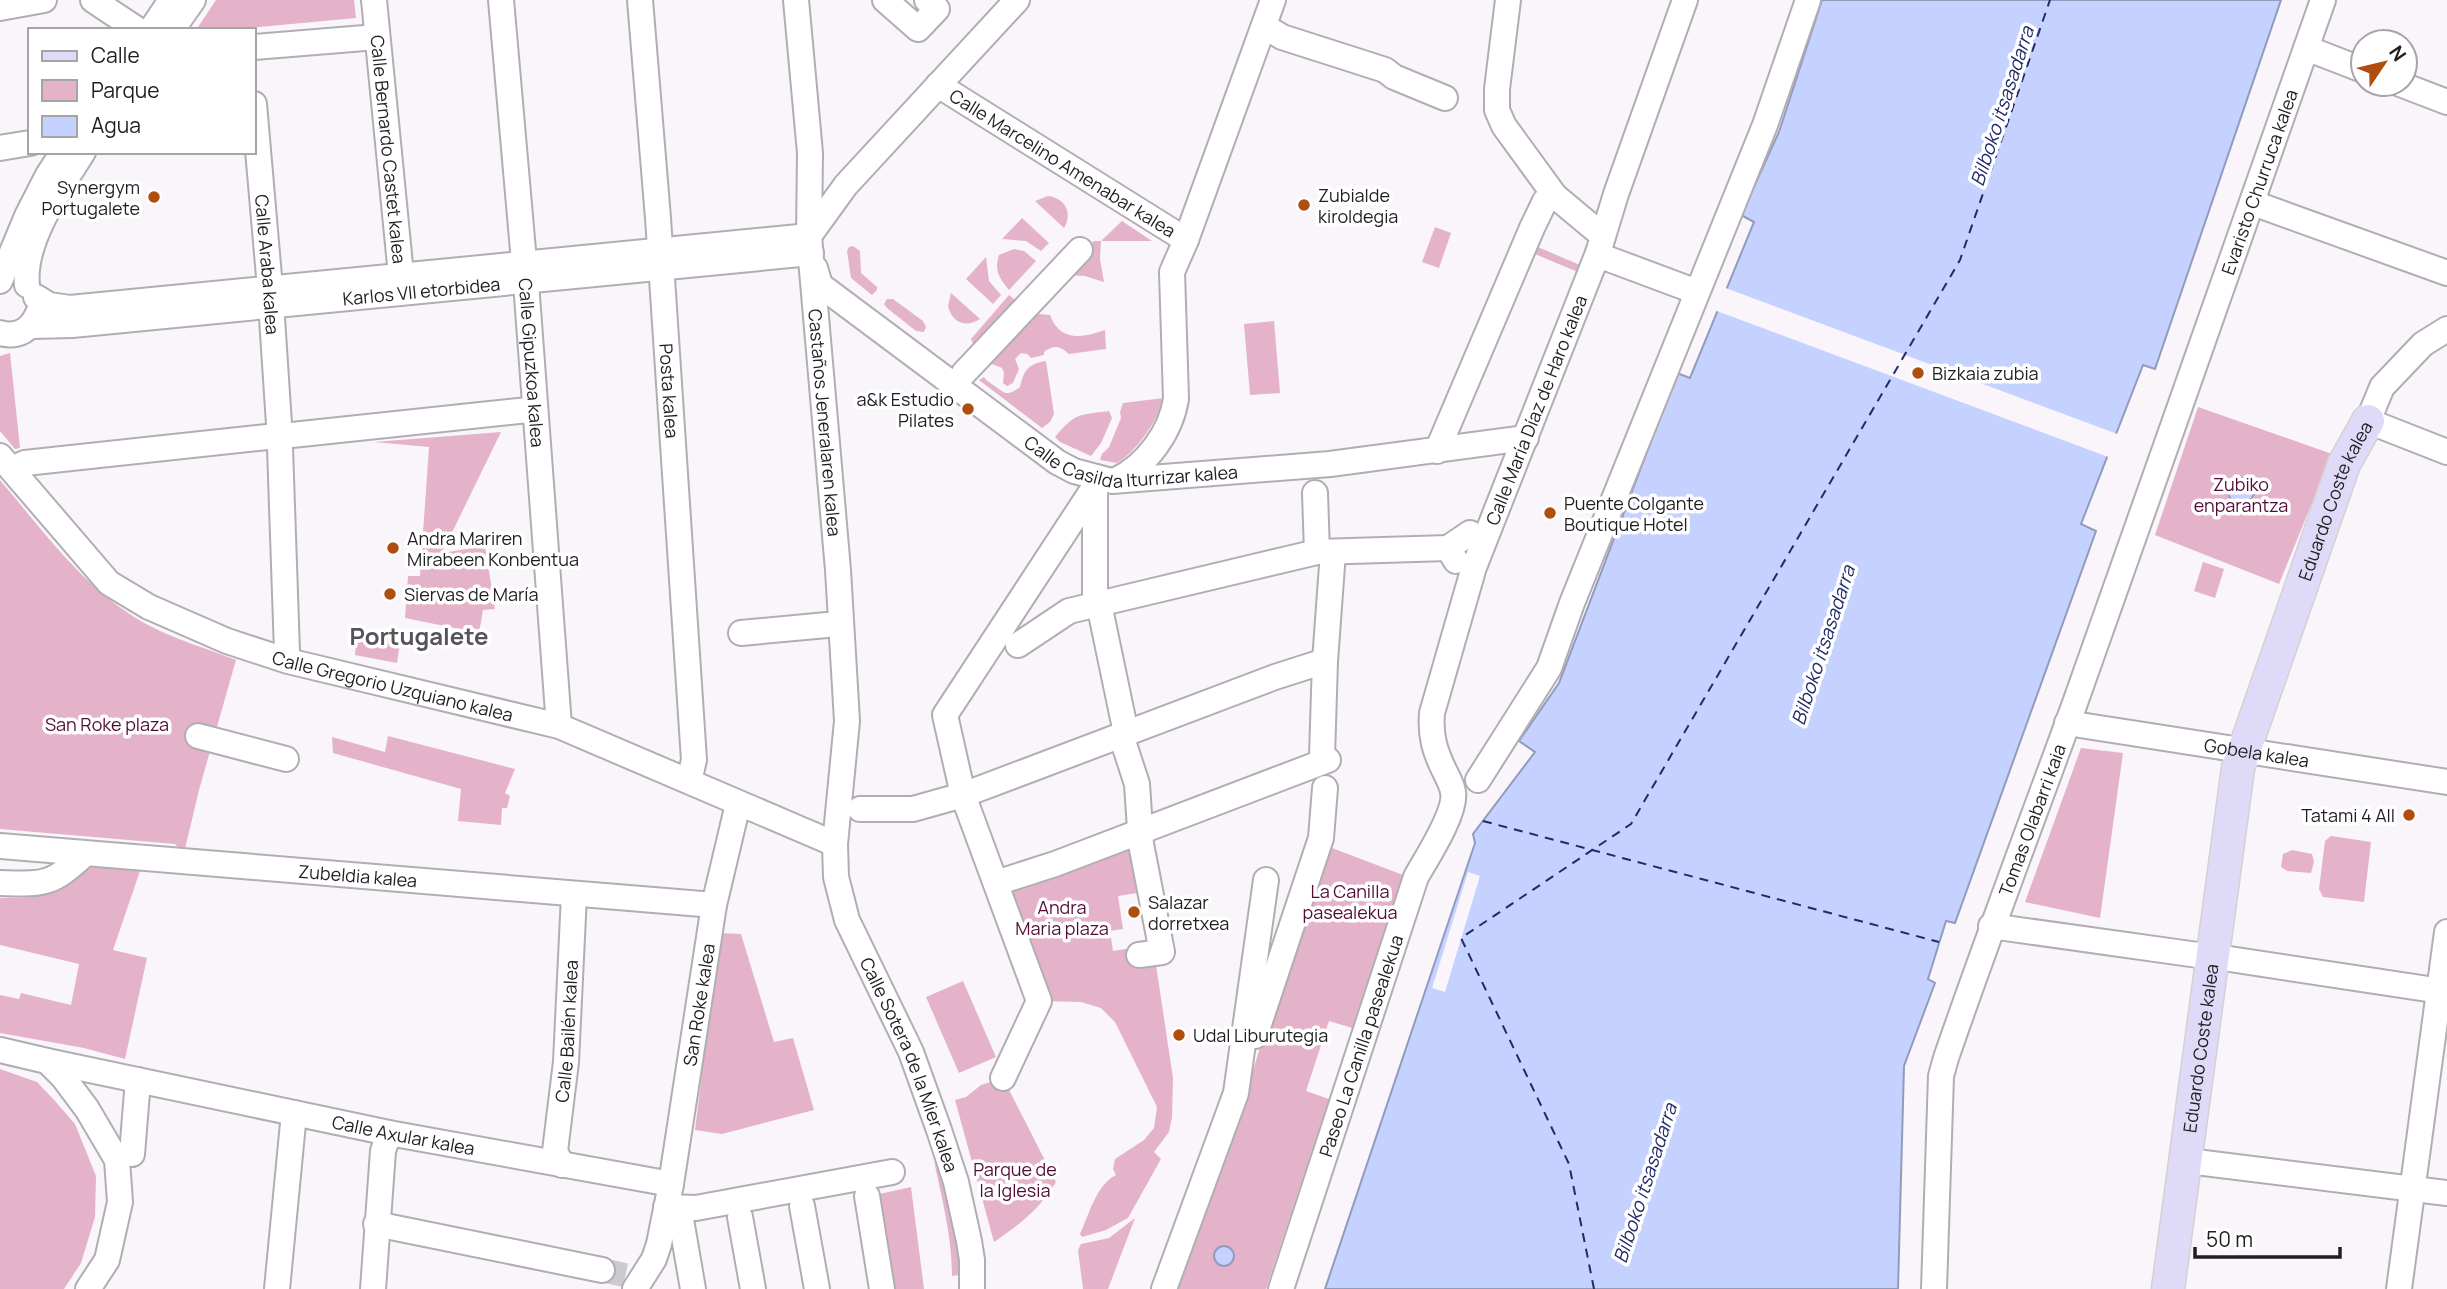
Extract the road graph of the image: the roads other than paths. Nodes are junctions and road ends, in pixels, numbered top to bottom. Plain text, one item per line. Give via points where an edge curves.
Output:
1 (44, 0) edge
2 (93, 0) edge
3 (171, 0) edge
4 (193, 0) edge
5 (374, 0) edge
6 (501, 0) edge
7 (640, 0) edge
8 (796, 0) edge
9 (885, 0) edge
10 (927, 0) edge
11 (1017, 0) edge
12 (1273, 0) edge
13 (1508, 0) edge
14 (1685, 0) edge
15 (1808, 0) edge
16 (2323, 0) edge
17 (0, 8) edge
18 (1264, 26) junction
19 (135, 28) edge
20 (152, 28) edge
21 (173, 28) edge
22 (377, 37) junction
23 (256, 47) edge
24 (2306, 48) junction
25 (2349, 65) edge
26 (938, 85) junction
27 (2419, 91) edge
28 (1446, 99) dead end
29 (2447, 102) edge
30 (256, 127) edge
31 (28, 143) edge
32 (0, 148) edge
33 (810, 153) junction
34 (62, 154) edge
35 (82, 154) edge
36 (846, 185) junction
37 (1555, 196) junction
38 (2253, 203) junction
39 (1186, 240) junction
40 (1601, 244) junction
41 (810, 245) junction
42 (1080, 250) dead end
43 (660, 259) junction
44 (524, 272) junction
45 (2447, 273) edge
46 (0, 281) edge
47 (395, 285) junction
48 (32, 291) junction
49 (1697, 292) junction
50 (271, 297) junction
51 (31, 326) junction
52 (2447, 329) edge
53 (3, 335) edge
54 (2193, 365) joint
55 (964, 373) dead end
56 (528, 410) dead end
57 (2368, 421) junction
58 (279, 436) junction
59 (1526, 438) junction
60 (1437, 451) junction
61 (2447, 452) edge
62 (6, 463) edge
63 (1103, 484) junction
64 (1315, 493) dead end
65 (1470, 533) dead end
66 (1325, 552) junction
67 (1459, 559) junction
68 (1097, 605) junction
69 (827, 625) dead end
70 (741, 633) dead end
71 (1018, 645) dead end
72 (287, 652) dead end
73 (1325, 661) junction
74 (2067, 723) junction
75 (559, 726) junction
76 (1124, 734) junction
77 (198, 736) dead end
78 (2248, 751) junction
79 (286, 760) dead end
80 (1478, 780) dead end
81 (689, 781) junction
82 (2447, 782) edge
83 (1325, 788) dead end
84 (963, 795) junction
85 (738, 804) junction
86 (860, 809) dead end
87 (1139, 832) junction
88 (835, 844) junction
89 (0, 846) edge
90 (84, 855) junction
91 (1266, 880) dead end
92 (0, 883) edge
93 (996, 883) junction
94 (574, 895) junction
95 (714, 905) junction
96 (1992, 926) junction
97 (2447, 932) edge
98 (1150, 953) dead end
99 (2217, 957) junction
100 (2444, 992) edge
101 (0, 1050) edge
102 (47, 1060) junction
103 (1003, 1078) dead end
104 (138, 1080) junction
105 (1236, 1093) junction
106 (294, 1113) junction
107 (388, 1133) junction
108 (132, 1154) dead end
109 (2196, 1162) junction
110 (562, 1164) junction
111 (892, 1172) dead end
112 (2412, 1188) junction
113 (2447, 1193) edge
114 (867, 1196) dead end
115 (672, 1200) junction
116 (802, 1206) dead end
117 (740, 1217) dead end
118 (376, 1224) junction
119 (602, 1270) tunnel mouth
120 (636, 1282) edge
121 (88, 1289) edge
122 (277, 1289) edge
123 (373, 1289) edge
124 (693, 1289) edge
125 (753, 1289) edge
126 (817, 1289) edge
127 (882, 1289) edge
128 (972, 1289) edge
129 (1164, 1289) edge
130 (1281, 1289) edge
131 (1934, 1289) edge
132 (2168, 1289) edge
133 (2181, 1289) edge
134 (2399, 1289) edge

1 - 17 street
2 - 19 street
3 - 20 street
4 - 21 street
5 - 22 street, Calle Bernardo Castet kalea
6 - 44 street, Calle Gipuzkoa kalea
7 - 43 street, Posta kalea
8 - 33 street, Castaños Jeneralaren kalea
9 - 10 street via 918,29 937,9
11 - 26 street
12 - 18 street
13 - 37 street via 1497,110
14 - 40 street, Calle María Díaz de Haro kalea
15 - 49 street via 1765,125
16 - 24 street, Evaristo Churruca kalea
18 - 28 street via 1282,37 1385,70
18 - 39 street
22 - 23 street
22 - 47 street, Calle Bernardo Castet kalea
24 - 25 street
24 - 38 street, Evaristo Churruca kalea
26 - 36 street
26 - 39 street, Calle Marcelino Amenabar kalea
27 - 29 street
30 - 50 street, Calle Araba kalea
31 - 32 street
33 - 36 street via 816,169
33 - 41 street, Castaños Jeneralaren kalea
34 - 46 street via 27,216
35 - 48 street via 57,194 28,260 25,273
36 - 41 street
37 - 40 street
37 - 60 street via 1545,201 1532,228
38 - 45 street
38 - 54 street, Evaristo Churruca kalea
39 - 63 street via 1172,272 1174,412 1163,435 1131,473
40 - 49 street via 1606,258
40 - 59 street, Calle María Díaz de Haro kalea
41 - 43 street, Karlos VII etorbidea
41 - 63 street, Calle Casilda Iturrizar kalea via 820,285 1057,462
41 - 88 street, Castaños Jeneralaren kalea via 847,721
42 - 55 street
43 - 44 street, Karlos VII etorbidea
43 - 81 street, Posta kalea via 694,760
44 - 47 street, Karlos VII etorbidea
44 - 75 street, Calle Gipuzkoa kalea
46 - 48 street, Karlos VII etorbidea via 18,281
47 - 50 street, Karlos VII etorbidea
48 - 50 street, Karlos VII etorbidea via 49,305 70,307
48 - 51 street via 38,313
49 - 80 street via 1549,668
50 - 51 street, Karlos VII etorbidea via 72,325
50 - 58 street, Calle Araba kalea
51 - 53 street, Karlos VII etorbidea
52 - 57 street via 2423,344 2382,387
54 - 74 street, Tomas Olabarri kaia
56 - 58 street
57 - 61 street
57 - 78 main road, Eduardo Coste kalea via 2355,469
57 - 78 main road, Eduardo Coste kalea via 2344,464 2273,633
58 - 62 street
58 - 72 street, Calle Araba kalea
59 - 60 street, Calle Casilda Iturrizar kalea
59 - 67 street, Calle María Díaz de Haro kalea
60 - 63 street, Calle Casilda Iturrizar kalea
62 - 75 street, Calle Gregorio Uzquiano kalea via 109,583 149,607 288,661
63 - 68 street
63 - 84 street via 945,715
64 - 66 street
65 - 67 street
66 - 67 street
66 - 68 street
66 - 73 street
67 - 130 street, Paseo La Canilla pasealekua via 1432,713 1436,754 1454,800 1416,877
68 - 71 street via 1069,611
68 - 76 street
69 - 70 street
73 - 76 street
73 - 87 street via 1325,758
74 - 78 street, Gobela kalea
74 - 96 street, Tomas Olabarri kaia
75 - 81 street, Calle Gregorio Uzquiano kalea
76 - 84 street
76 - 87 street via 1137,783
77 - 79 street
78 - 82 street, Gobela kalea
78 - 99 main road, Eduardo Coste kalea
81 - 85 street, Calle Gregorio Uzquiano kalea
83 - 105 street via 1321,838
84 - 86 street via 913,809
84 - 93 street
85 - 88 street, Calle Gregorio Uzquiano kalea
85 - 95 street, San Roke kalea
87 - 93 street
87 - 98 street
88 - 128 street, Calle Sotera de la Mier kalea via 835,877 847,920 911,1052 956,1182 972,1260
89 - 90 street, Zubeldia kalea
90 - 92 street via 49,882
90 - 94 street, Zubeldia kalea
91 - 105 street
93 - 103 street via 1039,1001
94 - 95 street, Zubeldia kalea
94 - 110 street, Calle Bailén kalea via 566,1062 555,1151
95 - 115 street, San Roke kalea
96 - 99 street
96 - 131 street, Tomas Olabarri kaia via 1941,1076
97 - 100 street
99 - 100 street
99 - 109 main road, Eduardo Coste kalea
99 - 132 main road, Eduardo Coste kalea
100 - 112 street
101 - 102 street, Calle Axular kalea
102 - 104 street, Calle Axular kalea
102 - 121 street via 87,1109 117,1160 120,1202 107,1260
104 - 106 street, Calle Axular kalea
104 - 108 street
105 - 129 street
106 - 107 street, Calle Axular kalea
106 - 122 street
107 - 110 street, Calle Axular kalea
107 - 118 street
109 - 112 street
109 - 133 main road, Eduardo Coste kalea
110 - 115 street, Calle Axular kalea
111 - 115 street, Calle Axular kalea via 696,1208
112 - 113 street
112 - 134 street
114 - 127 street
115 - 120 street via 654,1259
115 - 124 street
116 - 126 street
117 - 125 street
118 - 119 street
118 - 123 street

